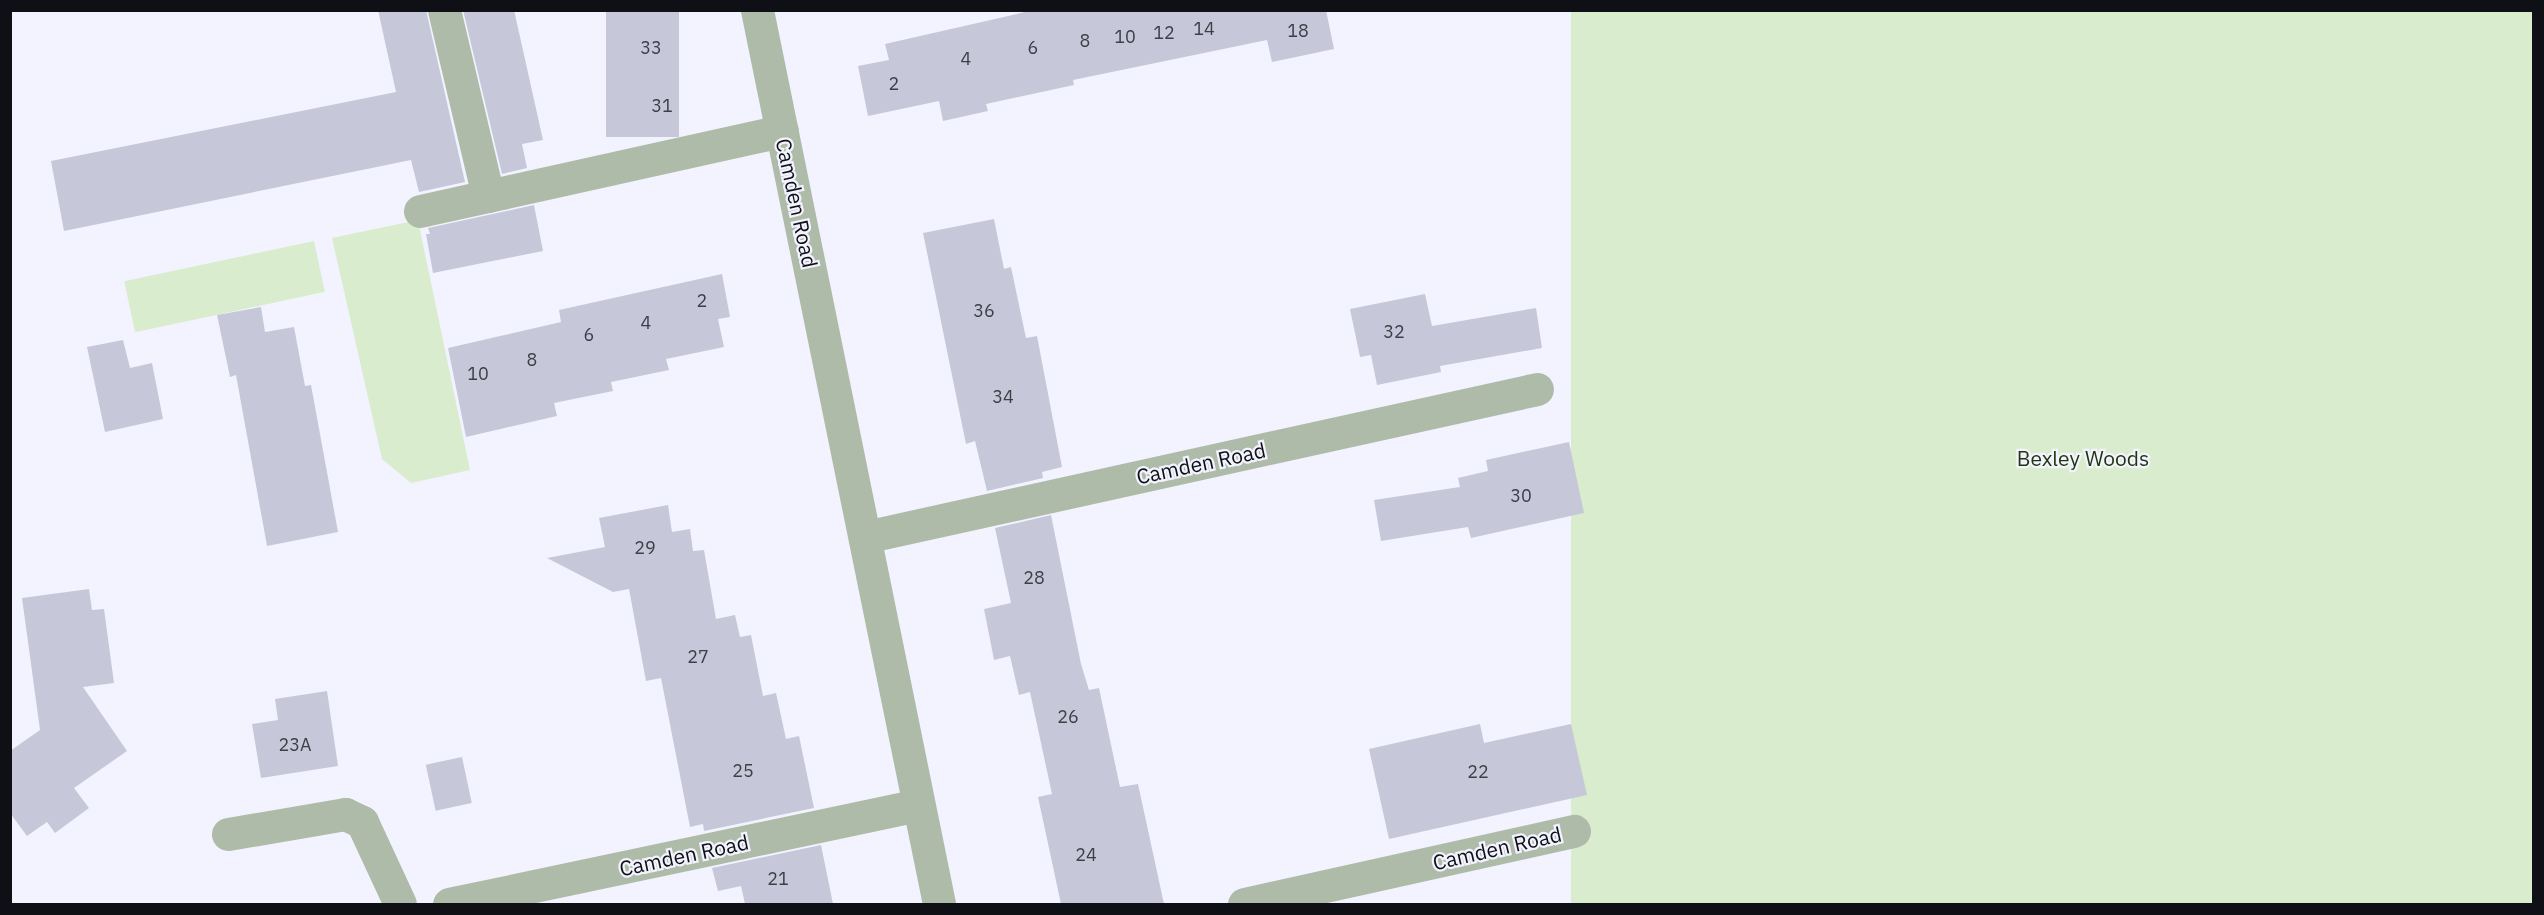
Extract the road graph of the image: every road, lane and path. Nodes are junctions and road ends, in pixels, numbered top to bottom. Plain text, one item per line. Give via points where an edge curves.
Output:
1 (444, 10) edge
2 (757, 10) edge
3 (783, 131) junction
4 (488, 196) junction
5 (420, 211) dead end
6 (1537, 389) dead end
7 (865, 537) junction
8 (918, 805) junction
9 (1574, 831) dead end
10 (228, 834) dead end
11 (400, 904) edge
12 (449, 904) edge
13 (939, 904) edge
14 (1244, 904) edge

1 - 4 street
2 - 3 street, Camden Road
3 - 4 street
3 - 7 street, Camden Road
4 - 5 street
6 - 7 street, Camden Road
7 - 8 street, Camden Road
8 - 12 street, Camden Road
8 - 13 street, Camden Road
9 - 14 street, Camden Road
10 - 11 street via 345,814 362,822

